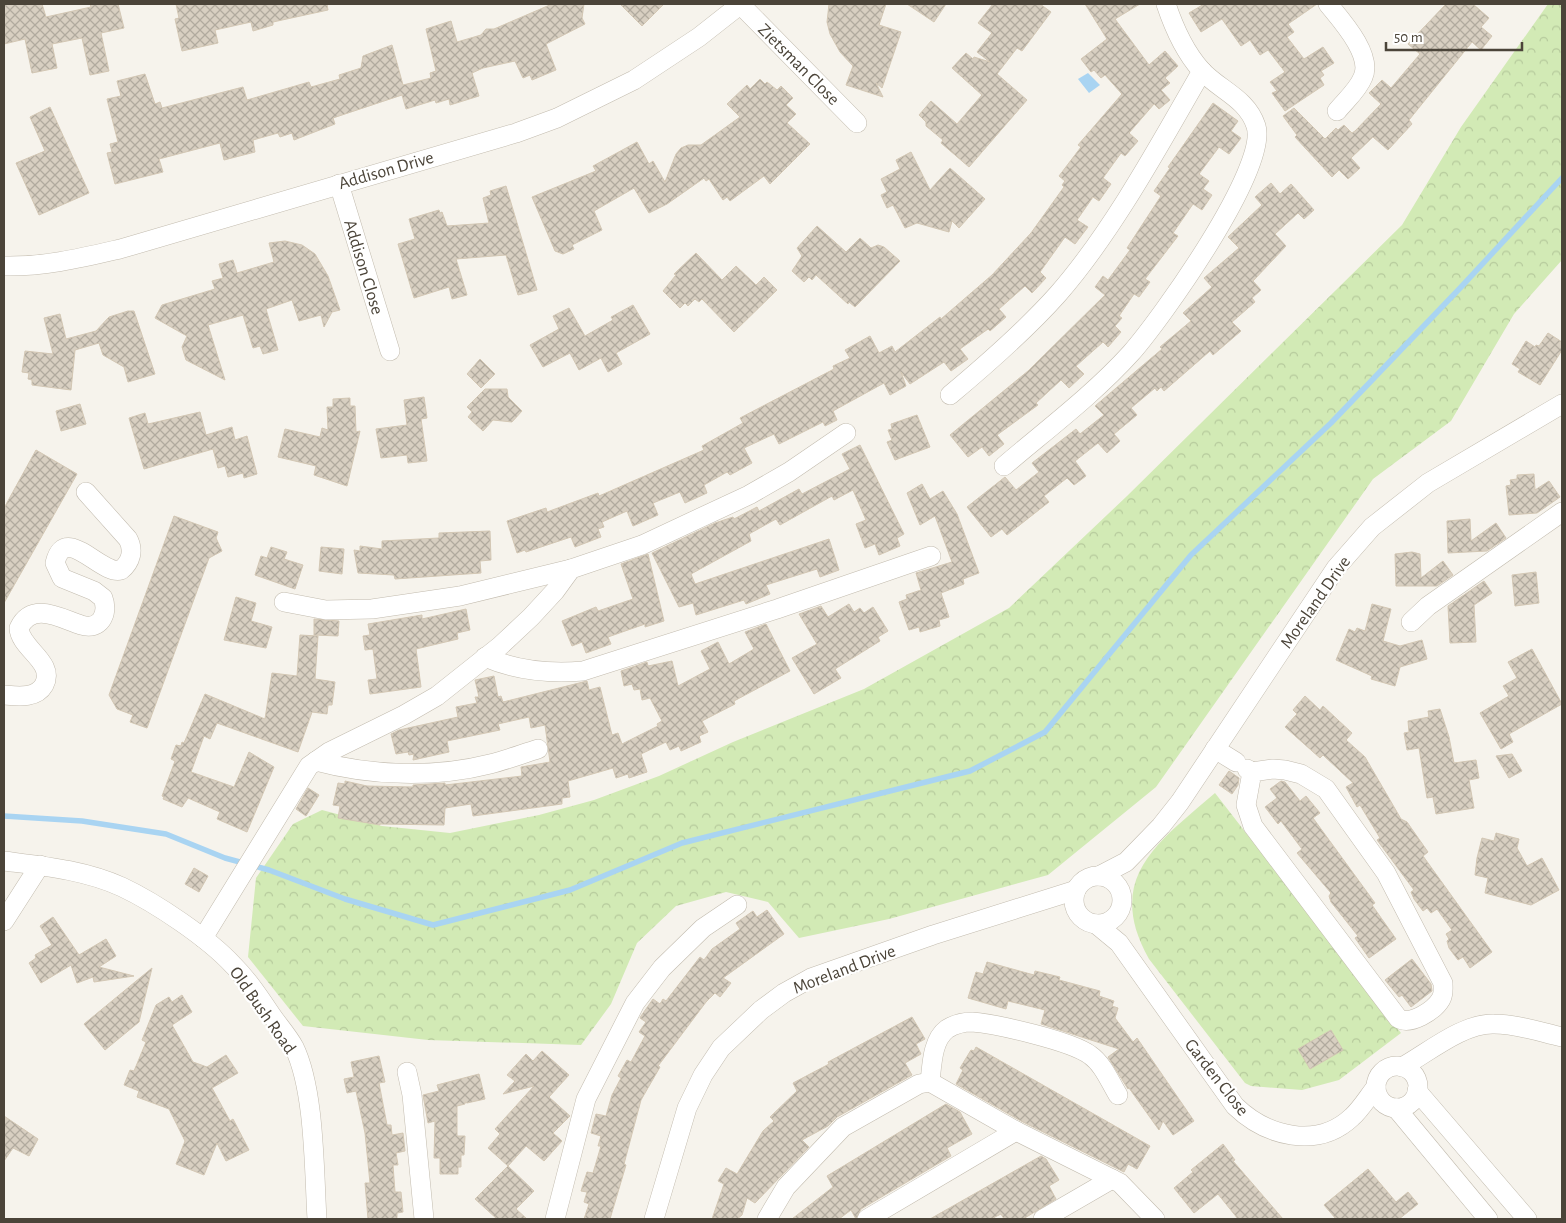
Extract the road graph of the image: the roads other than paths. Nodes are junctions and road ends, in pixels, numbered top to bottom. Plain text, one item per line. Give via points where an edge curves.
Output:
1 (741, 4) edge
2 (1166, 4) edge
3 (1328, 4) edge
4 (1202, 71) junction
5 (1337, 111) dead end
6 (857, 123) dead end
7 (339, 184) junction
8 (4, 266) edge
9 (390, 351) dead end
10 (950, 395) dead end
11 (1562, 404) edge
12 (846, 432) dead end
13 (1004, 466) dead end
14 (86, 492) dead end
15 (1562, 512) edge
16 (931, 556) dead end
17 (571, 569) junction
18 (284, 602) dead end
19 (1411, 622) dead end
20 (485, 657) junction
21 (4, 695) edge
22 (538, 749) dead end
23 (1215, 749) junction
24 (316, 760) junction
25 (1245, 768) junction
26 (4, 861) edge
27 (1126, 862) junction
28 (40, 865) junction
29 (1098, 876) junction
30 (1076, 890) junction
31 (1121, 891) junction
32 (1047, 900) junction
33 (737, 905) dead end
34 (1076, 911) junction
35 (1117, 916) junction
36 (4, 921) edge
37 (1096, 924) junction
38 (203, 938) junction
39 (1119, 943) junction
40 (1562, 1038) edge
41 (407, 1072) dead end
42 (1412, 1079) junction
43 (930, 1082) junction
44 (1376, 1087) junction
45 (1118, 1096) dead end
46 (1390, 1106) junction
47 (1354, 1116) junction
48 (1016, 1131) junction
49 (1112, 1179) junction
50 (318, 1219) edge
51 (424, 1219) edge
52 (555, 1219) edge
53 (654, 1219) edge
54 (767, 1219) edge
55 (867, 1219) edge
56 (1043, 1219) edge
57 (1155, 1219) edge
58 (1488, 1219) edge
59 (1527, 1219) edge

1 - 6 street, Zietsman Close
1 - 7 street, Addison Drive via 669,58 594,102 516,133
2 - 4 street via 1182,44
3 - 5 street via 1356,42 1365,65 1360,82
4 - 10 street via 1083,263 1058,294
4 - 13 street via 1234,95 1256,125 1256,150 1240,190 1186,278 1130,354
7 - 8 street, Addison Drive via 120,249 54,264
7 - 9 street, Addison Close
11 - 23 street, Moreland Drive via 1428,483 1372,527 1336,568
12 - 17 street via 749,495 642,545
14 - 21 street via 128,539 131,548 129,559 121,570 113,571 78,548 60,553 55,563 62,578 99,594 105,603 105,614 92,626 81,625 53,613 26,617 18,628 19,634 42,663 45,680 40,689 31,694
15 - 19 street via 1428,606
16 - 20 street via 583,671 537,672
17 - 18 street via 460,596 372,609 326,610
17 - 20 street via 532,617
20 - 24 street via 428,701
22 - 24 street via 491,764 437,772 361,770
23 - 25 street
23 - 27 street, Moreland Drive via 1161,826
24 - 38 street via 309,766
25 - 25 street via 1246,805 1253,826 1398,1018 1403,1021 1413,1019 1430,1010 1442,998 1443,983 1386,873 1332,796 1315,780 1301,774
26 - 28 street, Old Bush Road
27 - 29 street, Moreland Drive
27 - 31 street
28 - 36 street
28 - 38 street, Old Bush Road via 121,887 152,903
29 - 30 street via 1085,879
29 - 31 street via 1112,880
30 - 32 street, Moreland Drive
30 - 34 street
31 - 35 street via 1123,904
32 - 34 street
32 - 53 street, Moreland Drive via 811,978 761,1010 721,1048 703,1075 687,1108
33 - 52 street via 703,928 662,968 635,1003 586,1100
34 - 37 street via 1084,920
35 - 37 street
35 - 39 street
37 - 39 street, Garden Close
38 - 50 street, Old Bush Road via 233,964 294,1047 304,1080 309,1114
39 - 47 street, Garden Close via 1235,1106 1253,1122 1277,1132 1312,1137 1334,1130
40 - 42 street via 1520,1027 1492,1024 1466,1030 1434,1050
41 - 51 street
42 - 44 street via 1396,1067 1384,1071
42 - 46 street via 1410,1104
42 - 59 street
43 - 45 street via 934,1053 943,1033 954,1025 973,1022 1044,1038 1082,1051 1099,1064
43 - 48 street
43 - 54 street via 918,1084 844,1127 786,1187
44 - 46 street via 1380,1100
44 - 47 street, Garden Close
46 - 47 street, Garden Close
46 - 58 street
48 - 49 street
48 - 55 street
49 - 56 street
49 - 57 street via 1129,1190

